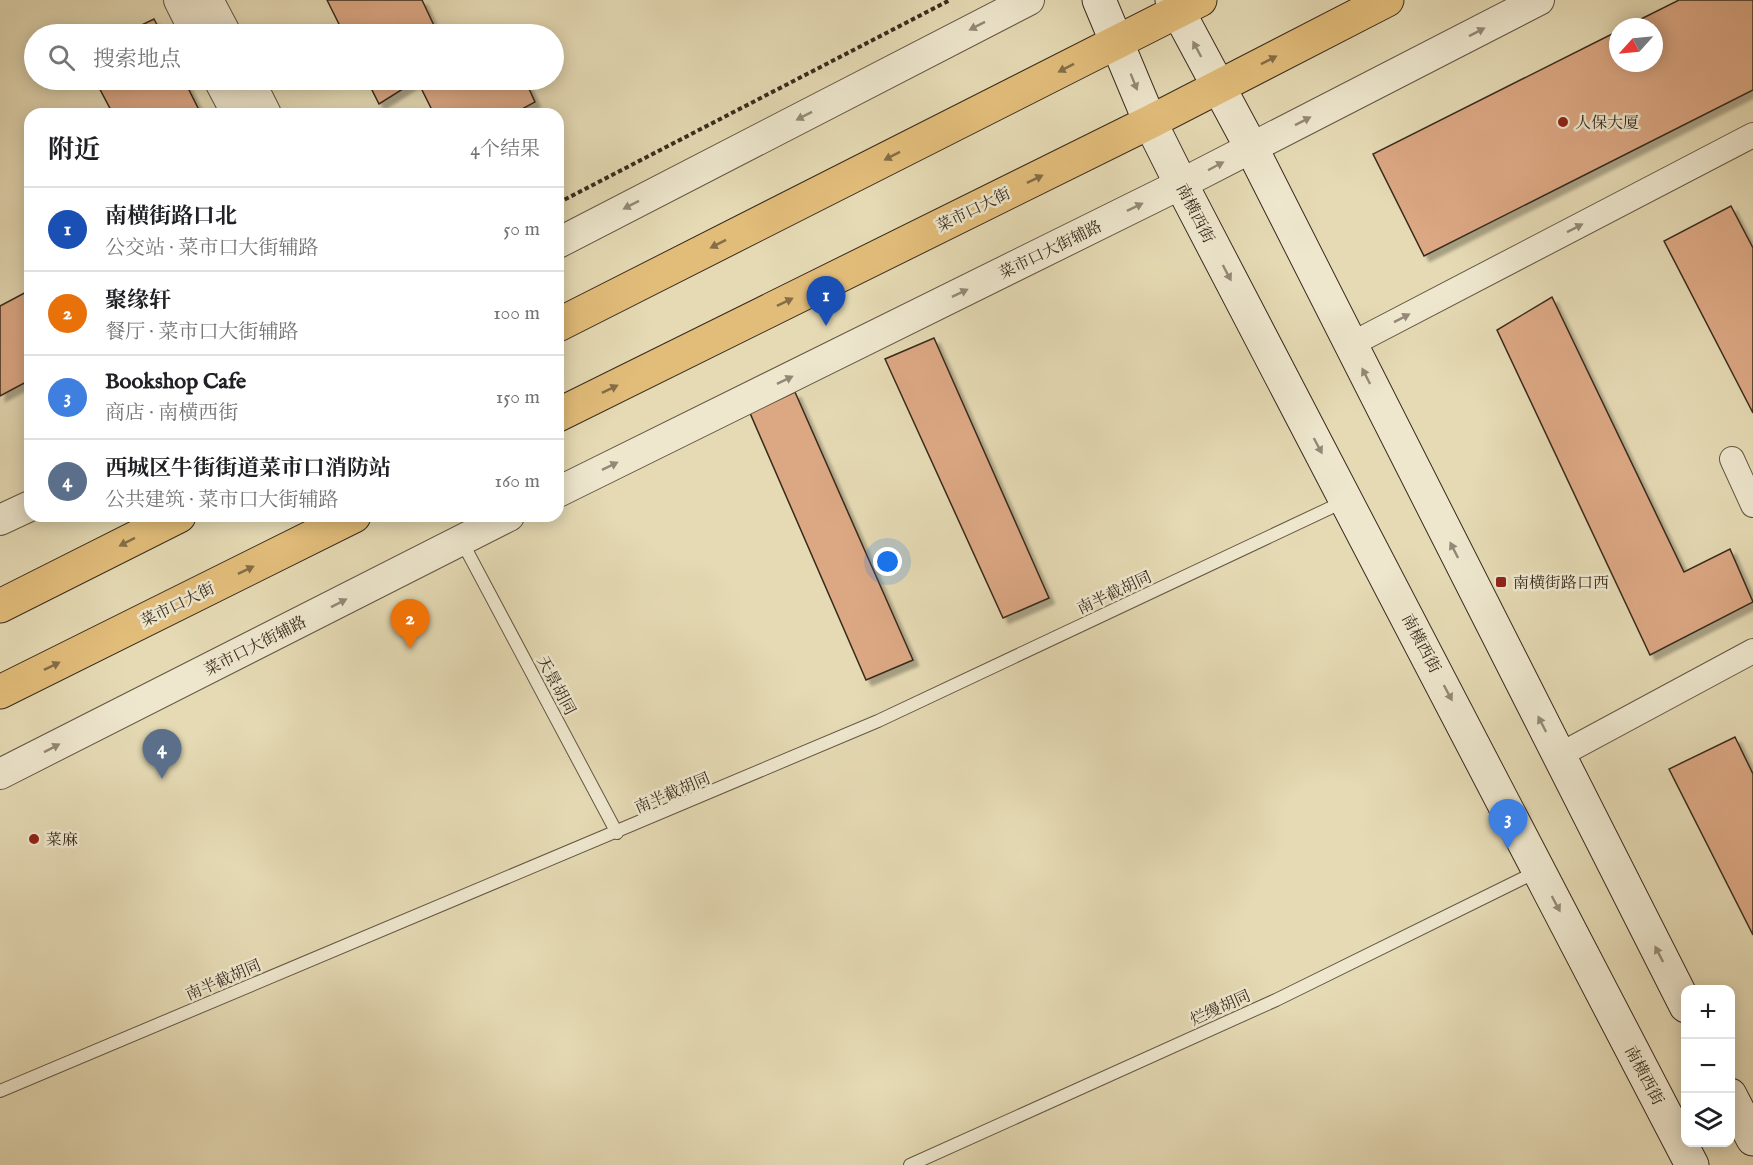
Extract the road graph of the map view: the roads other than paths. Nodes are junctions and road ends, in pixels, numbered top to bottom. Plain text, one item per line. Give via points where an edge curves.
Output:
1 (178, 0) edge
2 (208, 0) edge
3 (1029, 0) edge
4 (1099, 0) edge
5 (1387, 0) edge
6 (1539, 0) edge
7 (1183, 4) edge
8 (191, 24) edge
9 (221, 24) edge
10 (1118, 42) junction
11 (1217, 87) junction
12 (224, 90) edge
13 (254, 90) edge
14 (234, 108) edge
15 (263, 108) edge
16 (1150, 122) junction
17 (1753, 135) edge
18 (1251, 147) junction
19 (1180, 184) junction
20 (564, 240) edge
21 (564, 322) edge
22 (1350, 345) junction
23 (564, 412) edge
24 (1732, 459) dead end
25 (564, 489) edge
26 (1346, 500) junction
27 (1753, 505) edge
28 (24, 509) edge
29 (0, 520) edge
30 (167, 522) edge
31 (342, 522) edge
32 (498, 522) edge
33 (468, 553) dead end
34 (0, 606) edge
35 (1753, 651) edge
36 (0, 692) edge
37 (1558, 756) junction
38 (0, 774) edge
39 (617, 833) junction
40 (1538, 871) junction
41 (1681, 996) edge
42 (0, 1091) edge
43 (1735, 1103) edge
44 (1753, 1139) edge
45 (910, 1165) edge
46 (1692, 1165) edge

1 - 8 street
2 - 9 street
3 -> 20 street
4 - 10 main road, 南横西街
11 -> 5 main road, 菜市口大街
18 -> 6 street, 菜市口大街辅路
7 - 10 main road
11 -> 7 main road
10 -> 16 main road, 南横西街
10 -> 21 main road
11 - 16 main road, 菜市口大街
11 - 18 main road
12 - 14 street
13 - 15 street
16 - 19 main road, 南横西街
23 -> 16 main road, 菜市口大街
22 -> 17 street
19 -> 18 street, 菜市口大街辅路
18 - 22 main road
25 -> 19 street, 菜市口大街辅路
19 -> 26 main road, 南横西街
37 -> 22 main road
24 - 27 street
26 - 39 lane, 南半截胡同 via 879,721
26 -> 40 main road, 南横西街
28 - 29 street
30 -> 34 main road
36 -> 31 main road, 菜市口大街
38 -> 32 street, 菜市口大街辅路
33 - 39 lane, 天景胡同
35 - 37 street
41 -> 37 main road
39 - 42 lane, 南半截胡同
40 - 45 lane, 烂缦胡同 via 1276,1000
40 -> 46 main road, 南横西街
43 - 44 main road

